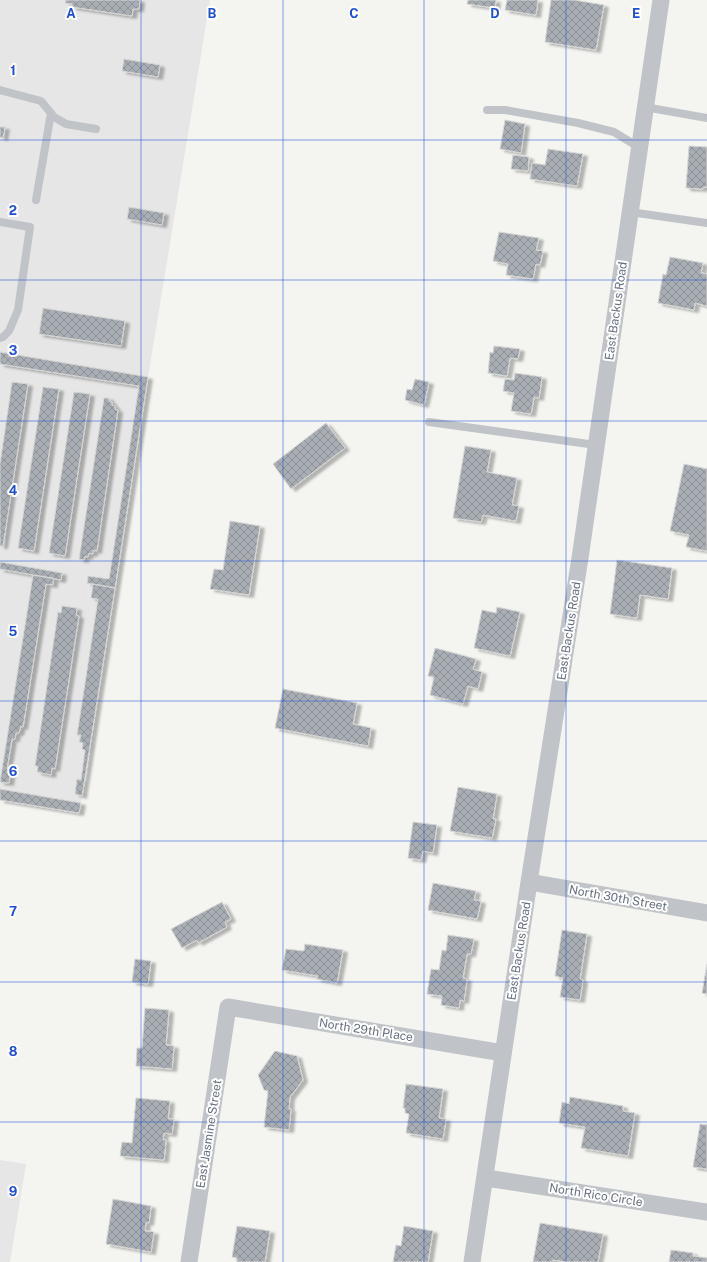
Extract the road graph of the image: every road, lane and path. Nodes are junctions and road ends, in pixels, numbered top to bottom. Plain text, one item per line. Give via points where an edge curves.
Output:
1 (661, 0) edge
2 (0, 90) edge
3 (645, 107) junction
4 (487, 110) dead end
5 (50, 113) junction
6 (707, 118) edge
7 (96, 129) dead end
8 (640, 148) junction
9 (36, 200) dead end
10 (630, 212) junction
11 (0, 222) edge
12 (707, 223) edge
13 (0, 338) edge
14 (429, 422) dead end
15 (596, 445) junction
16 (529, 882) junction
17 (707, 913) edge
18 (228, 1007) joint
19 (504, 1053) junction
20 (486, 1178) junction
21 (707, 1212) edge
22 (189, 1262) edge
23 (472, 1262) edge

1 - 3 street, East Backus Road
2 - 5 lane via 41,101
3 - 6 lane
3 - 8 street, East Backus Road
4 - 8 lane via 505,110 578,123 614,132
5 - 7 lane via 66,124
5 - 9 lane
8 - 10 street, East Backus Road
10 - 12 lane
10 - 15 street, East Backus Road
11 - 13 lane via 30,227 18,310 10,331
14 - 15 lane
15 - 16 street, East Backus Road
16 - 17 street, North 30th Street
16 - 19 street, East Backus Road
18 - 19 street, North 29th Place
18 - 22 street, East Jasmine Street
19 - 20 street, East Backus Road
20 - 21 street, North Rico Circle
20 - 23 street, East Backus Road

